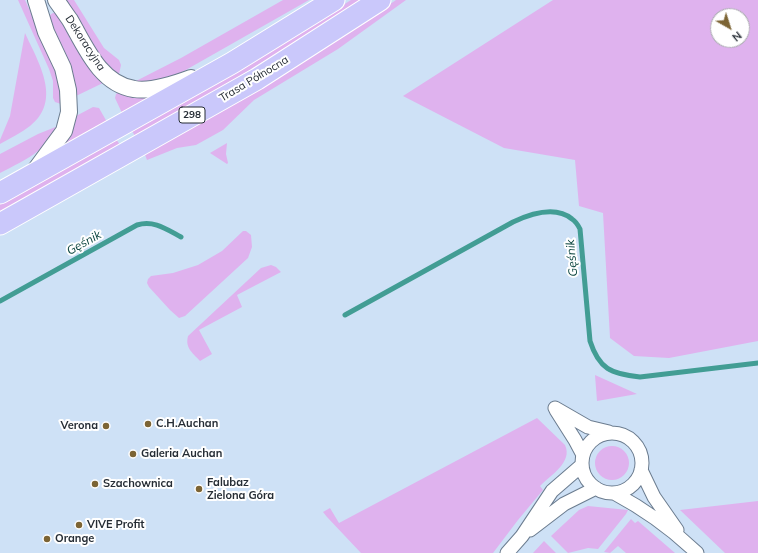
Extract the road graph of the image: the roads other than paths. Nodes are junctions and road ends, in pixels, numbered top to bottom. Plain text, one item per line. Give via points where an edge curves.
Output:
1 (36, 0) edge
2 (56, 0) edge
3 (334, 0) edge
4 (380, 0) edge
5 (232, 63) junction
6 (30, 176) junction
7 (0, 193) edge
8 (0, 224) edge
9 (610, 432) junction
10 (582, 460) junction
11 (641, 470) junction
12 (596, 488) junction
13 (614, 493) junction
14 (522, 536) junction
15 (685, 541) junction
16 (507, 553) edge
17 (698, 553) edge

1 - 6 street via 46,32 63,68 70,112 64,130
2 - 5 street, Dekoracyjna via 97,65 105,74 124,86 135,89 168,86
3 - 5 main road, 298
4 - 8 main road, Trasa Północna / 298 via 257,79
5 - 6 main road, 298
6 - 7 main road, 298
9 - 10 street via 592,440 586,447
9 - 10 street via 588,427 555,408 575,440
9 - 11 street via 619,433 635,443 642,460
10 - 12 street via 584,474
10 - 14 street via 552,491
11 - 13 street via 631,486
11 - 15 street via 654,497
12 - 13 street
12 - 14 street via 564,504
13 - 15 street via 640,507
14 - 16 street
15 - 17 street

